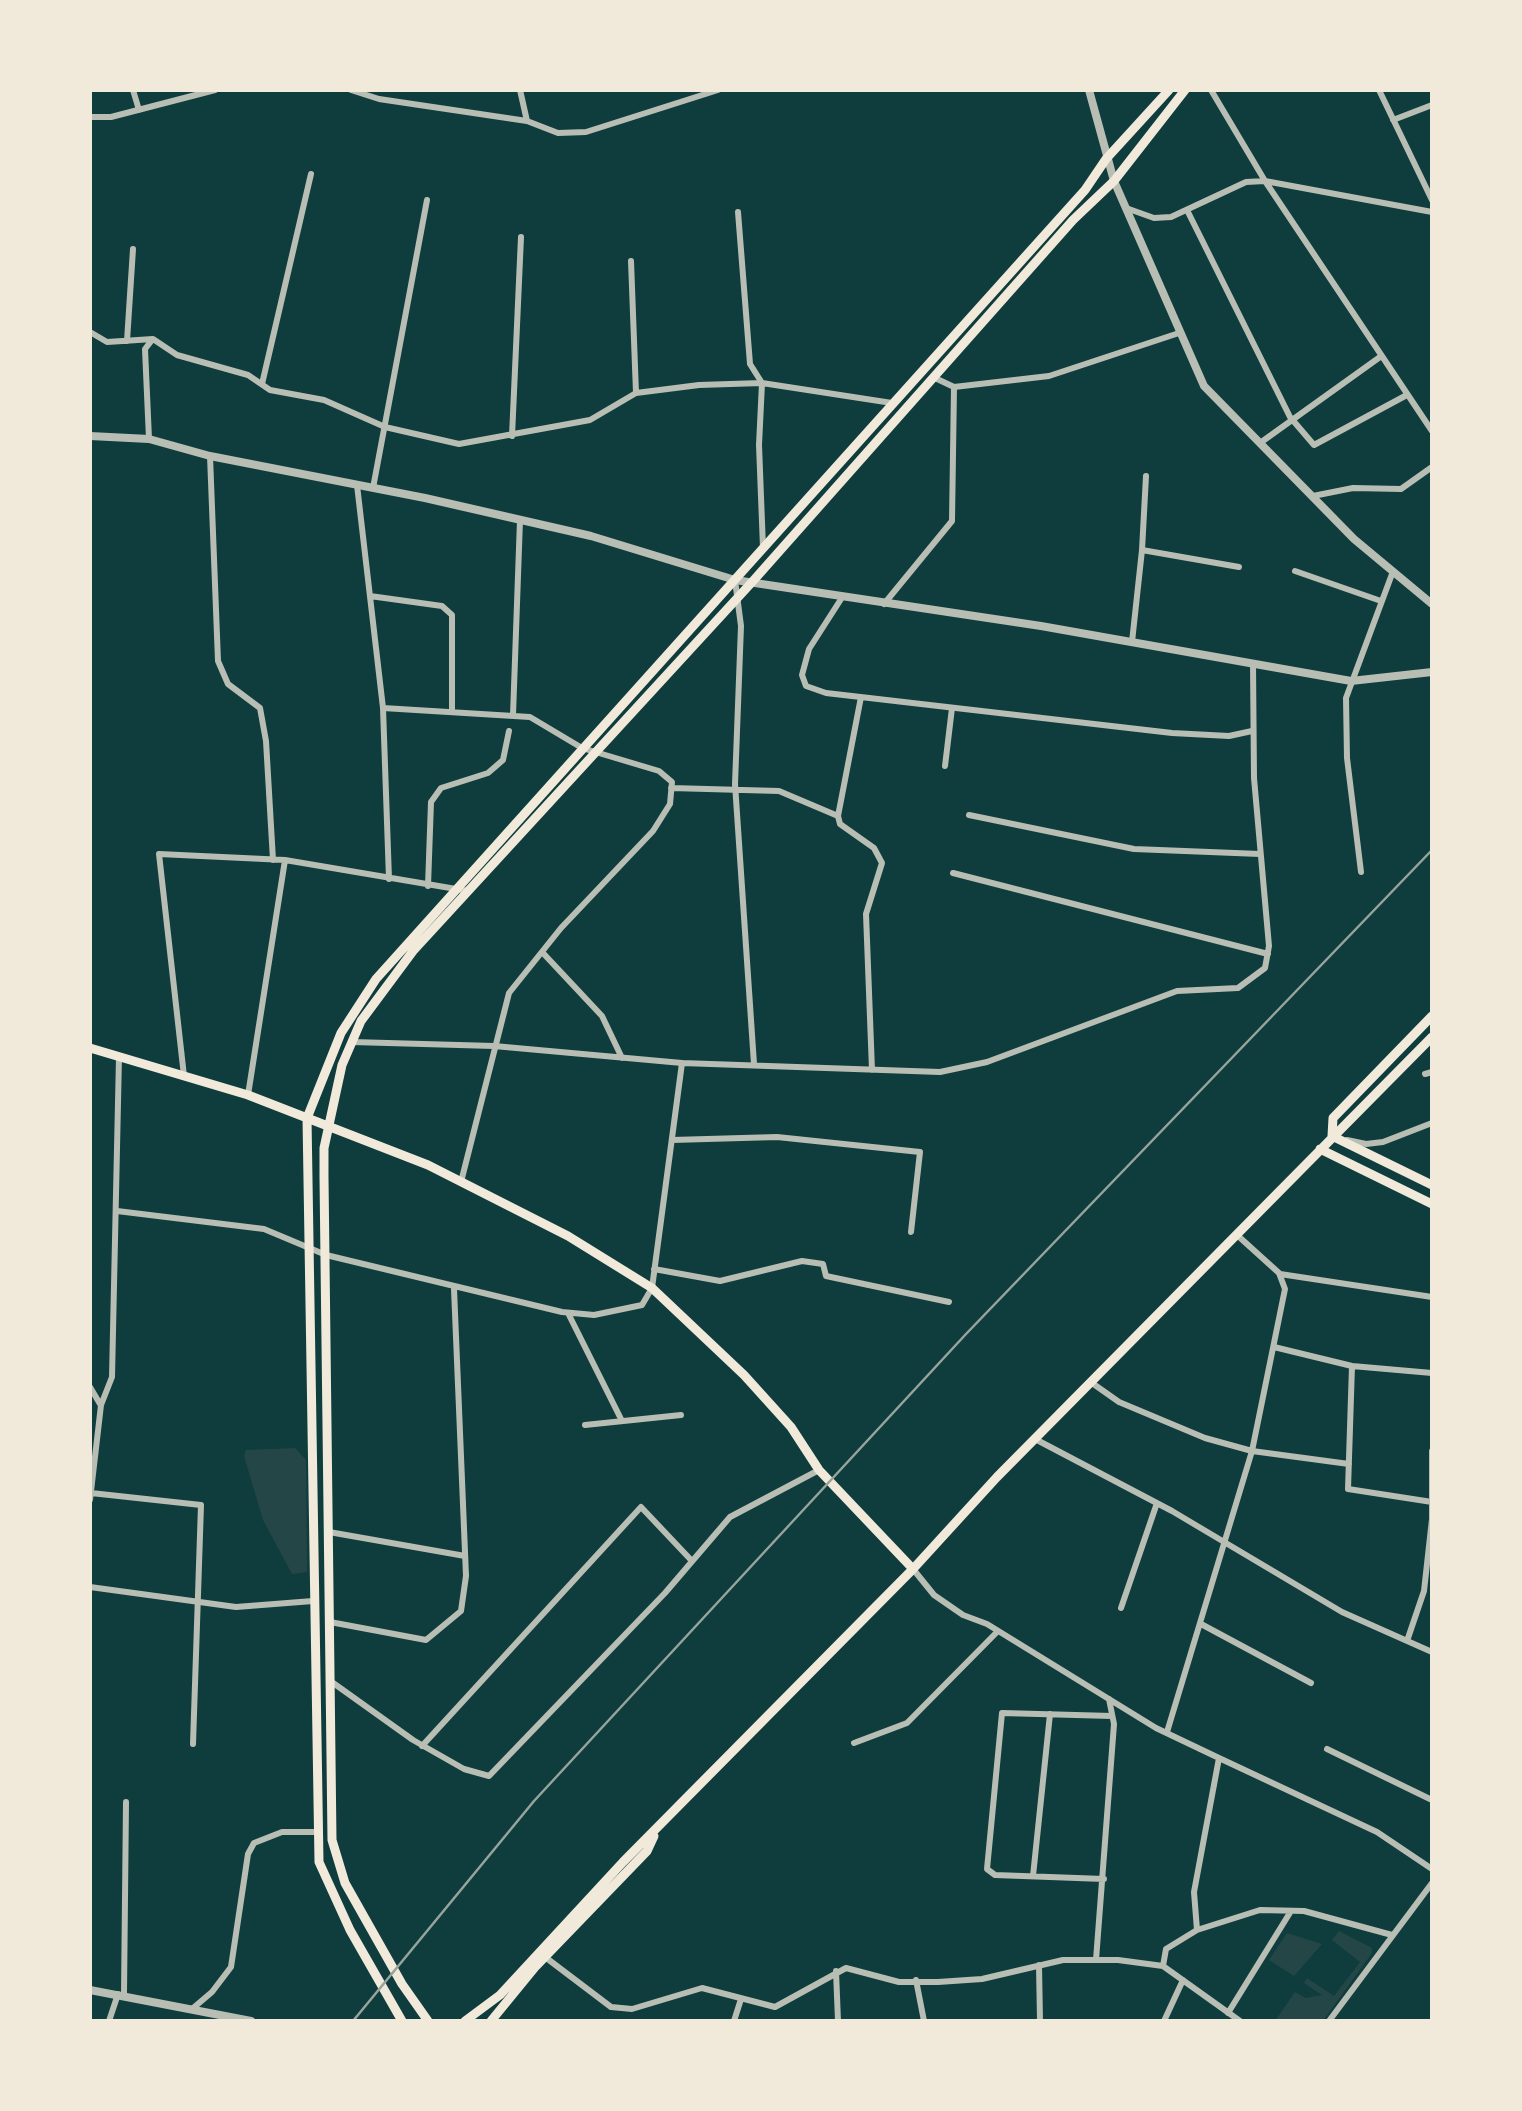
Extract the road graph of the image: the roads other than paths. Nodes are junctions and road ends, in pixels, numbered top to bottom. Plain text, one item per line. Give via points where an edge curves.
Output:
1 (133, 90) edge
2 (216, 90) edge
3 (351, 90) edge
4 (520, 90) edge
5 (718, 90) edge
6 (1089, 90) edge
7 (1169, 90) edge
8 (1185, 90) edge
9 (1211, 90) edge
10 (1379, 90) edge
11 (1432, 105) edge
12 (139, 110) junction
13 (90, 117) edge
14 (1394, 120) junction
15 (528, 122) junction
16 (1106, 159) junction
17 (311, 174) dead end
18 (1265, 181) junction
19 (1428, 181) edge
20 (1114, 182) junction
21 (427, 200) dead end
22 (1432, 200) edge
23 (1126, 208) junction
24 (738, 212) dead end
25 (1188, 212) junction
26 (1432, 212) edge
27 (521, 237) dead end
28 (133, 248) dead end
29 (631, 261) dead end
30 (90, 332) edge
31 (1179, 332) junction
32 (153, 339) junction
33 (127, 341) junction
34 (1380, 358) junction
35 (935, 378) junction
36 (262, 384) junction
37 (762, 384) junction
38 (954, 386) junction
39 (636, 393) junction
40 (1405, 396) junction
41 (894, 403) junction
42 (1293, 420) junction
43 (384, 427) junction
44 (1432, 431) edge
45 (90, 436) edge
46 (512, 436) junction
47 (149, 440) junction
48 (1260, 443) junction
49 (210, 456) junction
50 (1432, 467) edge
51 (1146, 476) dead end
52 (357, 485) junction
53 (373, 488) junction
54 (1313, 496) junction
55 (520, 520) junction
56 (763, 549) junction
57 (1142, 550) junction
58 (1239, 567) dead end
59 (1295, 571) dead end
60 (1392, 574) junction
61 (735, 580) junction
62 (754, 581) junction
63 (370, 596) junction
64 (843, 596) junction
65 (738, 597) junction
66 (1381, 601) junction
67 (884, 604) junction
68 (1432, 604) edge
69 (1132, 642) junction
70 (1253, 664) junction
71 (1432, 672) edge
72 (1351, 681) junction
73 (861, 698) junction
74 (383, 708) junction
75 (952, 708) junction
76 (452, 710) junction
77 (513, 715) junction
78 (509, 731) dead end
79 (1252, 732) junction
80 (582, 748) junction
81 (595, 754) junction
82 (945, 766) dead end
83 (671, 788) junction
84 (736, 788) junction
85 (968, 815) dead end
86 (838, 816) junction
87 (1260, 854) junction
88 (273, 860) junction
89 (285, 860) junction
90 (1360, 872) dead end
91 (953, 873) dead end
92 (389, 879) junction
93 (428, 886) junction
94 (452, 890) junction
95 (468, 891) junction
96 (542, 952) junction
97 (1268, 954) junction
98 (1432, 1016) edge
99 (1432, 1037) edge
100 (352, 1042) junction
101 (494, 1046) junction
102 (90, 1048) edge
103 (119, 1057) junction
104 (622, 1058) junction
105 (682, 1063) junction
106 (754, 1064) junction
107 (872, 1070) junction
108 (184, 1076) junction
109 (248, 1095) junction
110 (307, 1118) junction
111 (1432, 1123) edge
112 (331, 1128) junction
113 (1332, 1136) junction
114 (672, 1140) junction
115 (1320, 1148) junction
116 (461, 1182) junction
117 (1432, 1185) edge
118 (1432, 1204) edge
119 (117, 1211) junction
120 (911, 1232) dead end
121 (1237, 1235) junction
122 (311, 1248) junction
123 (326, 1254) junction
124 (654, 1269) junction
125 (1279, 1274) junction
126 (454, 1288) junction
127 (652, 1288) junction
128 (1432, 1297) edge
129 (948, 1302) dead end
130 (568, 1313) junction
131 (1274, 1347) junction
132 (1352, 1366) junction
133 (1432, 1374) edge
134 (1092, 1382) junction
135 (90, 1387) edge
136 (101, 1405) junction
137 (681, 1415) dead end
138 (622, 1421) junction
139 (585, 1425) dead end
140 (1035, 1439) junction
141 (1252, 1451) junction
142 (1432, 1451) edge
143 (1349, 1464) junction
144 (819, 1470) junction
145 (91, 1493) edge
146 (90, 1500) edge
147 (1432, 1502) edge
148 (1157, 1503) junction
149 (1432, 1519) edge
150 (328, 1532) junction
151 (1225, 1541) junction
152 (465, 1556) junction
153 (692, 1561) junction
154 (914, 1569) junction
155 (90, 1587) edge
156 (1428, 1588) edge
157 (198, 1599) junction
158 (313, 1601) junction
159 (1121, 1608) dead end
160 (329, 1622) junction
161 (1200, 1624) junction
162 (998, 1631) junction
163 (1407, 1641) junction
164 (1432, 1652) edge
165 (330, 1680) junction
166 (1312, 1683) dead end
167 (1109, 1698) junction
168 (1050, 1714) junction
169 (1112, 1716) junction
170 (1167, 1732) junction
171 (854, 1743) dead end
172 (194, 1744) dead end
173 (422, 1746) junction
174 (1327, 1750) dead end
175 (1219, 1758) junction
176 (1432, 1800) edge
177 (126, 1802) dead end
178 (658, 1829) junction
179 (316, 1832) junction
180 (1432, 1869) edge
181 (1033, 1876) junction
182 (1104, 1880) junction
183 (1432, 1883) edge
184 (1291, 1911) junction
185 (1197, 1930) junction
186 (1392, 1935) junction
187 (545, 1957) junction
188 (1096, 1960) junction
189 (1040, 1965) junction
190 (1163, 1966) junction
191 (836, 1971) junction
192 (916, 1980) junction
193 (1183, 1980) junction
194 (90, 1990) edge
195 (121, 1994) junction
196 (741, 2000) junction
197 (192, 2008) junction
198 (1228, 2013) junction
199 (109, 2021) edge
200 (250, 2021) edge
201 (402, 2021) edge
202 (428, 2021) edge
203 (466, 2021) edge
204 (491, 2021) edge
205 (734, 2021) edge
206 (838, 2021) edge
207 (924, 2021) edge
208 (1040, 2021) edge
209 (1164, 2021) edge
210 (1240, 2021) edge
211 (1330, 2021) edge

1 - 12 street
2 - 12 street
3 - 15 street
4 - 15 street
5 - 15 street via 586,132 558,133
6 - 16 street
7 - 16 main road
8 - 20 main road
9 - 18 street
10 - 14 street
11 - 14 street
12 - 13 street
14 - 19 street
16 - 20 street
16 - 41 main road
17 - 36 street
18 - 25 street via 1246,182
18 - 26 street
18 - 34 street
19 - 22 street
20 - 23 street
20 - 35 main road
21 - 43 street
23 - 25 street via 1154,218
23 - 31 street
24 - 37 street via 750,364
25 - 42 street
27 - 46 street
28 - 33 street
29 - 39 street
30 - 33 street via 107,342
31 - 38 street via 1048,376
31 - 48 street via 1204,386
32 - 33 street
32 - 36 street via 176,355 204,359
32 - 47 street via 146,350
34 - 40 street
34 - 42 street
35 - 38 street
35 - 62 main road
36 - 43 street via 324,400
37 - 39 street
37 - 41 street
37 - 56 street
38 - 67 street via 952,521
39 - 46 street via 590,420
40 - 42 street via 1314,445
40 - 44 street
41 - 56 main road
42 - 48 street
43 - 46 street via 459,444
43 - 53 street
45 - 47 street
47 - 49 street
48 - 54 street
49 - 52 street
49 - 88 street via 218,661 228,684 260,708
50 - 54 street via 1401,490 1353,488
51 - 57 street
52 - 53 street
52 - 63 street
53 - 55 street
54 - 60 street
55 - 61 street
55 - 77 street
56 - 61 main road
57 - 58 street
57 - 69 street
59 - 66 street
60 - 66 street
60 - 68 street
61 - 62 street
61 - 65 street
61 - 80 main road
62 - 64 street
62 - 65 main road
63 - 74 street
63 - 76 street via 442,606 452,615
64 - 67 street
64 - 73 street via 809,649 802,675 806,686
65 - 81 main road
65 - 84 street
66 - 72 street
67 - 69 street
69 - 70 street
70 - 72 street
70 - 79 street
71 - 72 street
72 - 90 street via 1347,758
73 - 75 street
73 - 86 street
74 - 76 street
74 - 92 street
75 - 79 street via 1172,732
75 - 82 street
76 - 77 street
77 - 80 street via 530,717
78 - 93 street via 503,760 488,773 441,788 431,802
79 - 87 street
80 - 81 street
80 - 94 main road
81 - 83 street via 659,771
81 - 95 main road
83 - 84 street
83 - 96 street via 670,804 654,830
84 - 86 street via 780,791
84 - 106 street
85 - 87 street via 1134,849
86 - 107 street via 882,863 866,914
87 - 97 street
88 - 89 street
88 - 108 street via 159,854
89 - 92 street
89 - 109 street
91 - 97 street
92 - 93 street
93 - 94 street
94 - 95 street
94 - 110 main road via 376,979 341,1033
95 - 100 main road via 412,951
96 - 101 street via 509,993
96 - 104 street via 602,1016
97 - 107 street via 1265,968 1238,988 1177,991 987,1062 940,1072
98 - 113 main road via 1333,1118
99 - 113 main road
100 - 101 street
100 - 112 main road
101 - 104 street
101 - 116 street
102 - 103 main road
103 - 108 main road
103 - 119 street
104 - 105 street
105 - 106 street
105 - 114 street
106 - 107 street
108 - 109 main road
109 - 110 main road
110 - 112 main road
110 - 122 main road
111 - 113 street via 1366,1144
112 - 116 main road
112 - 123 main road via 324,1148
113 - 115 main road
113 - 117 main road
114 - 120 street via 776,1137 920,1152
114 - 124 street
115 - 118 main road
115 - 121 main road
116 - 127 main road
119 - 122 street via 264,1229
119 - 136 street via 112,1377
121 - 125 street
121 - 134 main road
122 - 123 street
122 - 158 main road
123 - 126 street
123 - 150 main road
124 - 127 street
124 - 129 street via 720,1281 802,1261 822,1264 826,1276
125 - 128 street
125 - 131 street via 1285,1289
126 - 130 street
126 - 152 street
127 - 130 street via 642,1305
127 - 144 main road via 791,1426
130 - 138 street
131 - 132 street
131 - 141 street
132 - 133 street
132 - 143 street
134 - 140 main road
134 - 141 street via 1119,1402
135 - 136 street
136 - 145 street
137 - 138 street
138 - 139 street
140 - 148 street
140 - 154 main road
141 - 143 street
141 - 151 street
142 - 147 street
143 - 147 street via 1348,1488
144 - 153 street via 730,1517
144 - 154 main road
145 - 146 street
145 - 157 street via 201,1505
147 - 149 street
148 - 151 street
148 - 159 street
149 - 156 street
150 - 152 street
150 - 160 main road
151 - 161 street
151 - 163 street via 1342,1612
152 - 160 street via 460,1611 426,1640
153 - 173 street via 489,1776
153 - 173 street via 641,1507
154 - 162 street via 934,1596
154 - 178 main road
155 - 157 street
156 - 163 street
157 - 158 street via 236,1607
157 - 172 street
158 - 179 main road
160 - 165 main road
161 - 166 street
161 - 170 street
162 - 167 street
162 - 171 street via 907,1724
163 - 164 street
165 - 173 street
165 - 202 main road via 332,1840 345,1883
167 - 169 street
167 - 170 street
168 - 169 street
168 - 181 street
168 - 181 street via 1002,1713 987,1869
169 - 182 street
170 - 175 street
174 - 176 street
175 - 180 street via 1377,1832
175 - 185 street via 1195,1886
177 - 195 street
178 - 187 main road via 646,1851
178 - 203 main road via 500,1995
179 - 197 street via 282,1832 254,1843 231,1966
179 - 201 main road via 318,1862
181 - 182 street
182 - 188 street
183 - 186 street
184 - 185 street via 1260,1910
184 - 186 street
184 - 198 street
185 - 190 street via 1166,1949
186 - 211 street
187 - 196 street via 611,2007 649,2007 702,1988
187 - 204 main road
188 - 189 street
188 - 190 street
189 - 192 street via 982,1979
189 - 208 street
190 - 193 street
191 - 192 street
191 - 196 street via 775,2007
191 - 206 street
192 - 207 street
193 - 198 street
193 - 209 street
194 - 195 street
195 - 197 street
195 - 199 street
196 - 205 street
197 - 200 street
198 - 210 street

